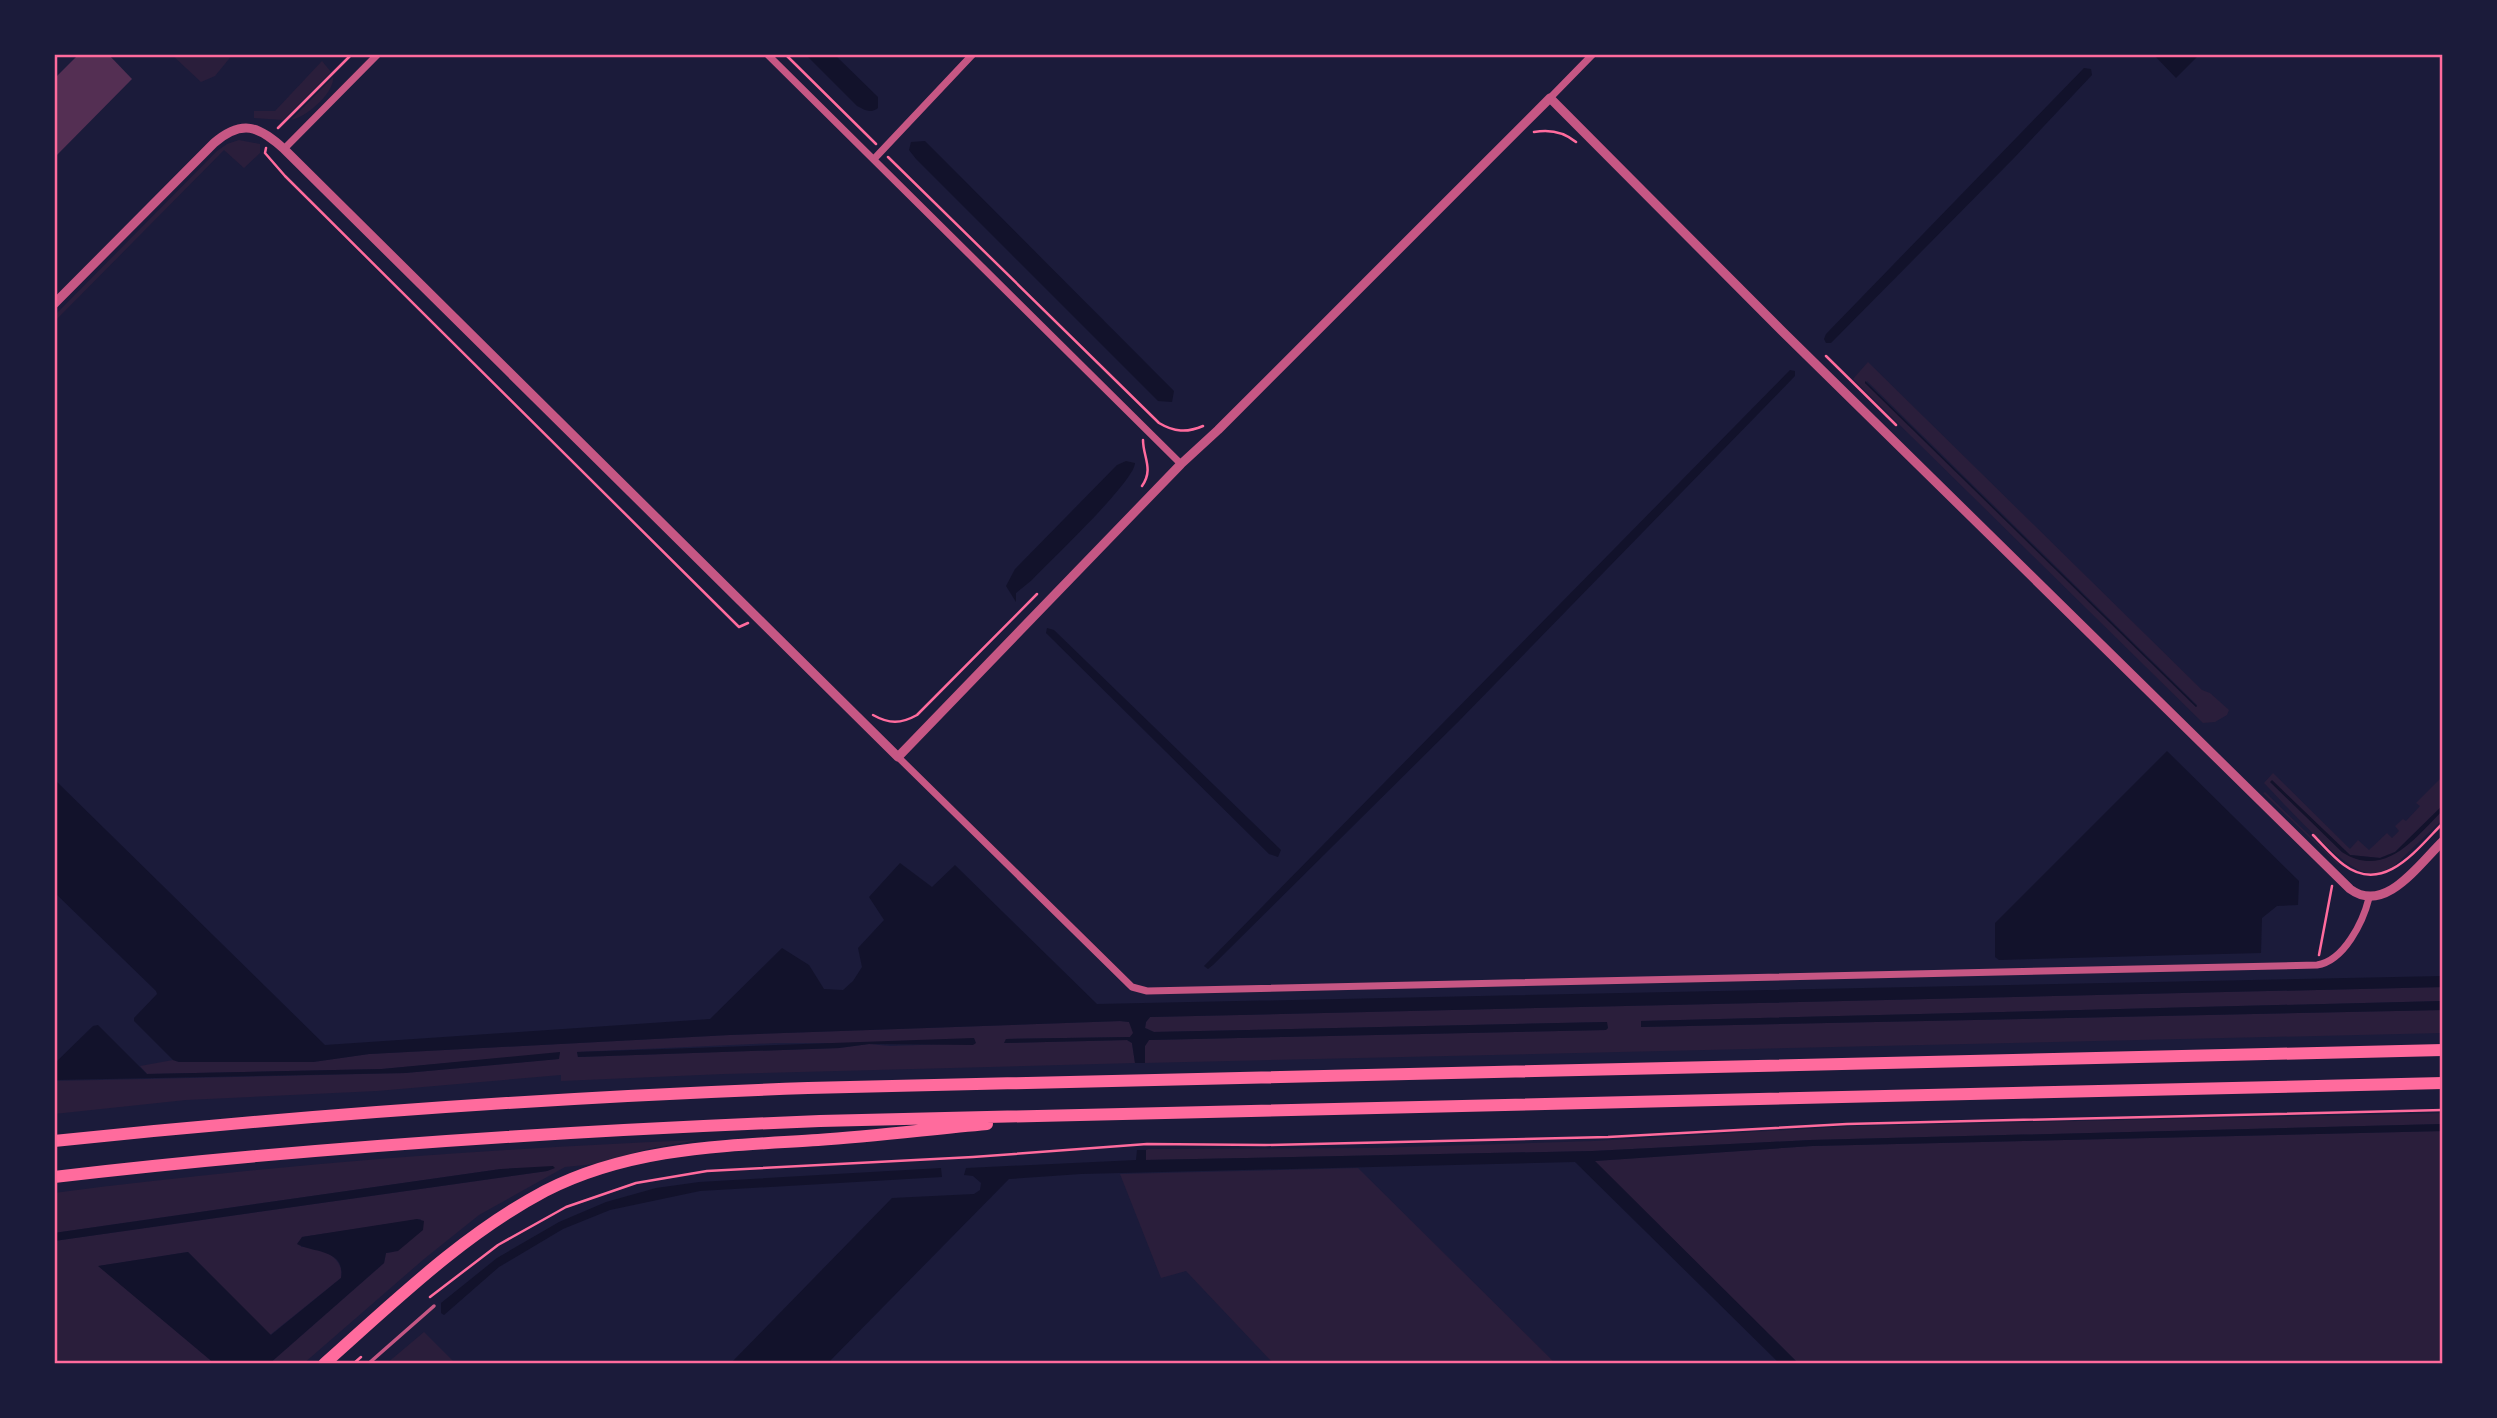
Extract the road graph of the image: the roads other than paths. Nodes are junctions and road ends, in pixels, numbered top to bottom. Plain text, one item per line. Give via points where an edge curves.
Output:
1 (378, 54) edge
2 (767, 54) edge
3 (973, 54) edge
4 (1593, 54) edge
5 (1550, 98) junction
6 (284, 149) junction
7 (874, 159) junction
8 (54, 304) edge
9 (1181, 464) junction
10 (898, 757) junction
11 (2443, 841) edge
12 (2368, 898) junction
13 (2443, 1051) edge
14 (2443, 1083) edge
15 (1092, 1114) junction
16 (54, 1141) edge
17 (54, 1177) edge
18 (434, 1306) dead end
19 (324, 1364) edge
20 (368, 1364) edge

1 - 6 street
2 - 7 street
3 - 7 street
4 - 5 street
5 - 9 street
5 - 12 street via 2337,876 2360,897
6 - 8 street via 259,129 226,133
6 - 10 street
7 - 9 street
9 - 10 street
10 - 12 street via 1132,987 1146,991 2317,965 2336,954 2354,934
11 - 12 street via 2396,888
13 - 16 highway via 808,1088 391,1110
14 - 15 highway
15 - 17 highway via 559,1132 281,1153
15 - 19 highway via 686,1149 607,1166 548,1190 479,1232
18 - 20 lane

